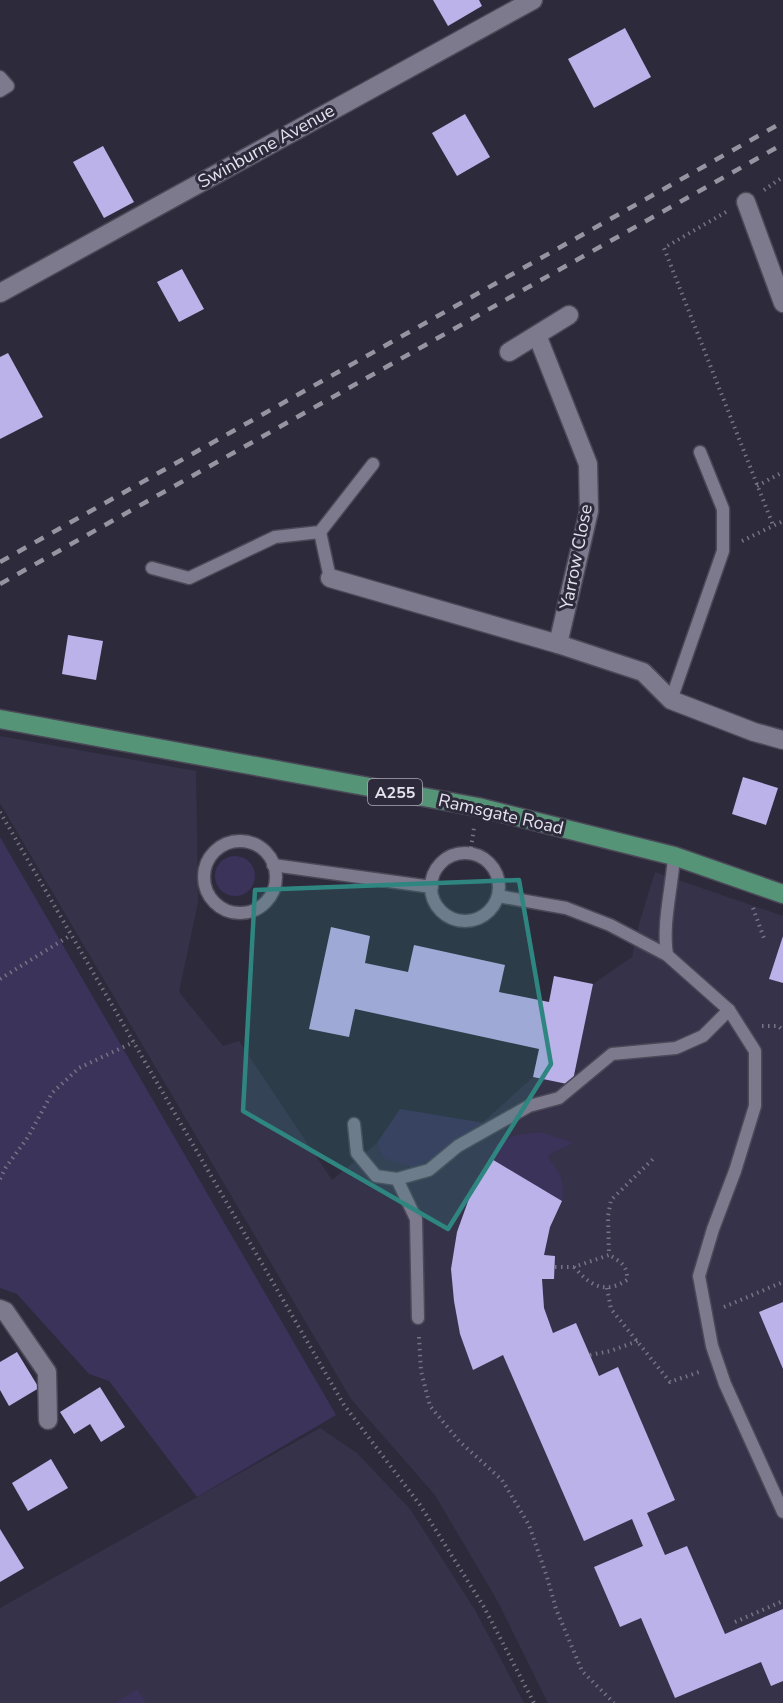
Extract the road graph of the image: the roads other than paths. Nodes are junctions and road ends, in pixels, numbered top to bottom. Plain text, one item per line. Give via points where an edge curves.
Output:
1 (533, 0) edge
2 (0, 76) edge
3 (0, 91) edge
4 (746, 202) road end
5 (0, 293) edge
6 (783, 303) edge
7 (569, 315) dead end
8 (537, 335) junction
9 (509, 352) dead end
10 (700, 452) dead end
11 (373, 464) dead end
12 (320, 531) junction
13 (152, 568) dead end
14 (330, 578) joint
15 (558, 644) junction
16 (671, 700) junction
17 (0, 719) edge
18 (783, 740) edge
19 (674, 856) junction
20 (273, 865) junction
21 (432, 887) junction
22 (783, 894) edge
23 (498, 896) junction
24 (667, 955) junction
25 (729, 1010) junction
26 (354, 1124) dead end
27 (397, 1179) junction
28 (0, 1309) edge
29 (418, 1318) road end
30 (48, 1420) dead end
31 (783, 1512) edge

1 - 5 street, Swinburne Avenue
2 - 3 lane via 8,86
4 - 6 street
7 - 8 street
8 - 9 street
8 - 15 street, Yarrow Close via 588,464 589,511
10 - 16 lane via 723,509 723,551
11 - 12 lane
12 - 13 lane via 275,537 189,578
12 - 14 lane
14 - 15 street
15 - 16 street via 643,672
16 - 18 street
17 - 19 main road, Ramsgate Road / A255 via 478,807
19 - 22 main road, Ramsgate Road / A255
19 - 24 lane via 664,937
20 - 20 lane via 268,855 248,842 225,844 208,860 204,872 208,895 216,904 237,913 260,907 274,888
20 - 21 lane
21 - 23 lane via 438,908 456,920 477,919 487,914
21 - 23 lane via 433,876 447,858 470,854 490,864 496,873
23 - 24 lane via 566,908
24 - 25 lane
25 - 27 lane via 704,1036 676,1048 612,1054 559,1098 519,1111 458,1146 429,1170
25 - 31 lane via 755,1052 754,1106 699,1276 712,1346 725,1384
26 - 27 lane via 357,1153 376,1176
27 - 29 lane via 416,1220
28 - 30 street via 6,1311 47,1372

